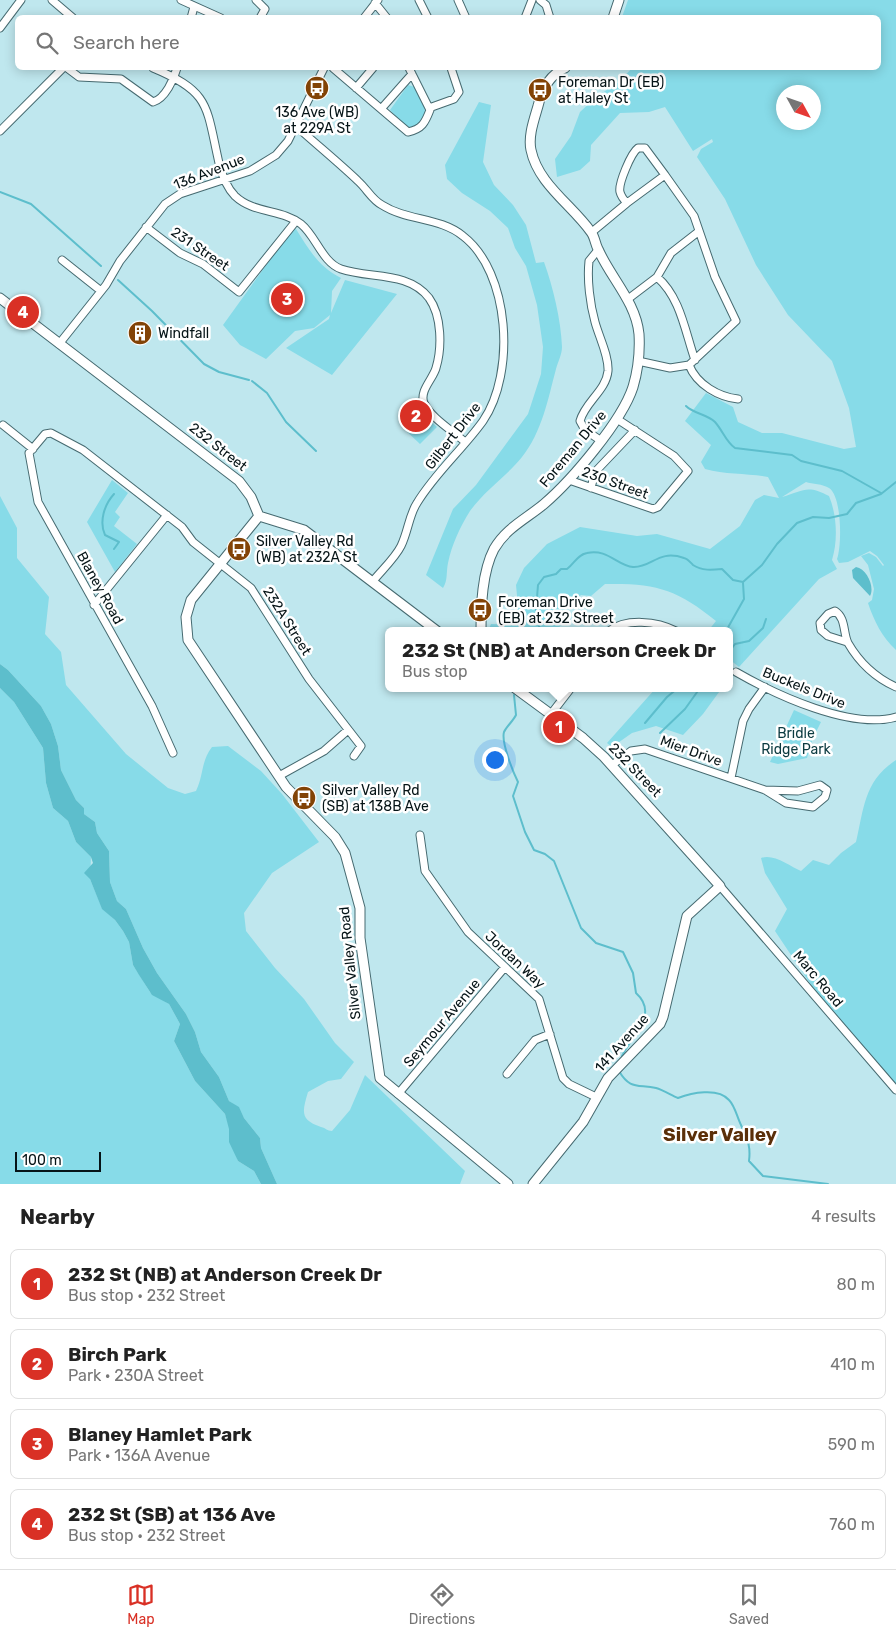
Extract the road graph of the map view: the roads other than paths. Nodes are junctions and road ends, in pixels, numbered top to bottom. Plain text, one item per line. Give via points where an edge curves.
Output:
1 (21, 0) edge
2 (52, 0) edge
3 (181, 0) edge
4 (256, 0) edge
5 (419, 0) edge
6 (458, 0) edge
7 (532, 0) edge
8 (540, 0) edge
9 (619, 0) edge
10 (377, 2) edge
11 (194, 7) junction
12 (70, 15) edge
13 (192, 15) edge
14 (214, 15) edge
15 (262, 15) edge
16 (366, 15) edge
17 (385, 15) edge
18 (426, 15) edge
19 (465, 15) edge
20 (526, 15) edge
21 (549, 15) edge
22 (614, 15) edge
23 (3, 18) edge
24 (0, 28) edge
25 (61, 70) edge
26 (70, 70) edge
27 (158, 70) edge
28 (177, 70) edge
29 (323, 70) edge
30 (335, 70) edge
31 (371, 70) edge
32 (451, 70) edge
33 (559, 70) edge
34 (411, 71) edge
35 (175, 77) junction
36 (356, 88) junction
37 (429, 108) junction
38 (381, 109) junction
39 (296, 126) junction
40 (0, 130) edge
41 (665, 175) junction
42 (223, 178) junction
43 (626, 203) junction
44 (296, 221) junction
45 (146, 227) junction
46 (592, 232) junction
47 (698, 232) junction
48 (598, 250) junction
49 (62, 260) dead end
50 (657, 277) junction
51 (101, 291) junction
52 (0, 298) edge
53 (628, 299) junction
54 (59, 344) junction
55 (638, 361) junction
56 (692, 363) junction
57 (738, 399) dead end
58 (617, 419) junction
59 (3, 425) dead end
60 (634, 430) junction
61 (600, 440) junction
62 (465, 442) junction
63 (33, 449) junction
64 (569, 480) junction
65 (591, 488) junction
66 (167, 515) junction
67 (259, 516) junction
68 (220, 563) junction
69 (373, 581) junction
70 (94, 605) junction
71 (433, 627) edge
72 (480, 627) edge
73 (617, 627) edge
74 (658, 627) edge
75 (848, 642) junction
76 (736, 672) dead end
77 (765, 687) junction
78 (896, 687) edge
79 (521, 692) edge
80 (568, 692) edge
81 (551, 714) junction
82 (895, 717) edge
83 (348, 730) junction
84 (174, 753) dead end
85 (354, 756) dead end
86 (612, 765) junction
87 (279, 776) junction
88 (731, 778) junction
89 (765, 790) junction
90 (420, 835) dead end
91 (720, 886) junction
92 (505, 967) junction
93 (550, 1034) junction
94 (507, 1074) dead end
95 (896, 1090) edge
96 (398, 1094) junction
97 (596, 1097) junction
98 (508, 1184) edge
99 (533, 1184) edge

1 - 23 street
2 - 12 street
3 - 11 street
4 - 15 street via 265,9
5 - 18 street
6 - 19 street
7 - 20 street
8 - 21 street via 546,5
9 - 22 street
10 - 16 street
10 - 17 street
11 - 13 street
11 - 14 street
23 - 24 street
25 - 40 street
26 - 35 street via 79,77 121,79 153,102 160,100
27 - 35 street
28 - 35 street
29 - 39 street, 136 Avenue
30 - 36 street
31 - 36 street
32 - 37 street via 460,92 454,99
33 - 46 street, Foreman Drive via 546,83 541,95 530,148 541,174
34 - 37 street
34 - 38 street
35 - 42 street via 202,99
36 - 38 street
37 - 38 street via 426,121 419,130 408,132
39 - 42 street, 136 Avenue via 288,141 265,162 250,171
39 - 62 street, Gilbert Drive via 381,205 463,235 481,254 490,270 502,318 500,384 483,421
41 - 43 street
41 - 43 street via 648,150 636,150 620,188
41 - 47 street via 694,216
42 - 44 street via 243,202
42 - 45 street, 136 Avenue via 180,194 159,210
43 - 46 street
44 - 45 street, 231 Street via 239,292
44 - 62 street via 340,268 406,281 430,299 440,334 439,355 436,370 423,393 423,401 430,412
45 - 51 street, 136 Avenue
46 - 48 street, Foreman Drive
47 - 50 street via 671,253
47 - 56 street via 736,321
48 - 53 street, Foreman Drive
48 - 61 street via 588,261 590,293 608,371 580,421 585,430
49 - 51 street
50 - 53 street
50 - 56 street via 673,298 684,321
51 - 54 street, 136 Avenue
52 - 54 street, 232 Street
53 - 55 street, Foreman Drive via 639,332
54 - 67 street, 232 Street via 240,481
55 - 56 street via 670,368
55 - 58 street, Foreman Drive via 633,388
56 - 57 street via 698,380 726,398
58 - 60 street
58 - 61 street, Foreman Drive
59 - 63 street
60 - 65 street via 595,472
60 - 65 street, 230 Street via 674,456 688,471 653,509
61 - 64 street, Foreman Drive
62 - 69 street, Gilbert Drive via 416,504 401,546
63 - 66 street, 232A Street via 46,434 51,433 83,450
63 - 70 street, Blaney Road via 29,462 38,502
64 - 65 street, 230 Street
64 - 72 street, Foreman Drive via 506,532 494,550 486,573
66 - 68 street, 232A Street via 184,529 193,542
66 - 70 street
67 - 68 street, Silver Valley Road
67 - 69 street via 304,530
68 - 83 street, 232A Street via 251,588 309,679
68 - 87 street, Silver Valley Road via 192,600 186,616 188,640
69 - 71 street
70 - 84 street, Blaney Road via 152,706
73 - 74 street via 649,622
75 - 75 street via 828,636 821,630 820,623 831,612 835,611 840,617
75 - 78 street via 872,673
76 - 77 street, Buckels Drive
77 - 82 street, Buckels Drive via 850,719 870,721
77 - 88 street via 743,721
79 - 81 street, 232 Street
80 - 81 street
81 - 86 street, 232 Street via 592,745
83 - 85 street, 232A Street via 361,746
83 - 87 street via 324,751
86 - 88 street, Mier Drive via 631,751 645,749
86 - 91 street, 232 Street
87 - 96 street, Silver Valley Road via 335,837 345,853 360,908 360,938 377,1069 382,1080
88 - 89 street, Mier Drive
89 - 89 street, Mier Drive via 798,791 820,786 828,792 811,807 786,803
90 - 92 street, Jordan Way via 428,876 468,932
91 - 95 street, Marc Road
91 - 97 street, 141 Avenue via 687,916 660,1024 611,1074
92 - 93 street, Jordan Way via 539,999
92 - 96 street, Seymour Avenue
93 - 94 street via 535,1040
93 - 97 street, Jordan Way via 563,1078
96 - 98 street, Silver Valley Road
97 - 99 street, 141 Avenue via 580,1126

